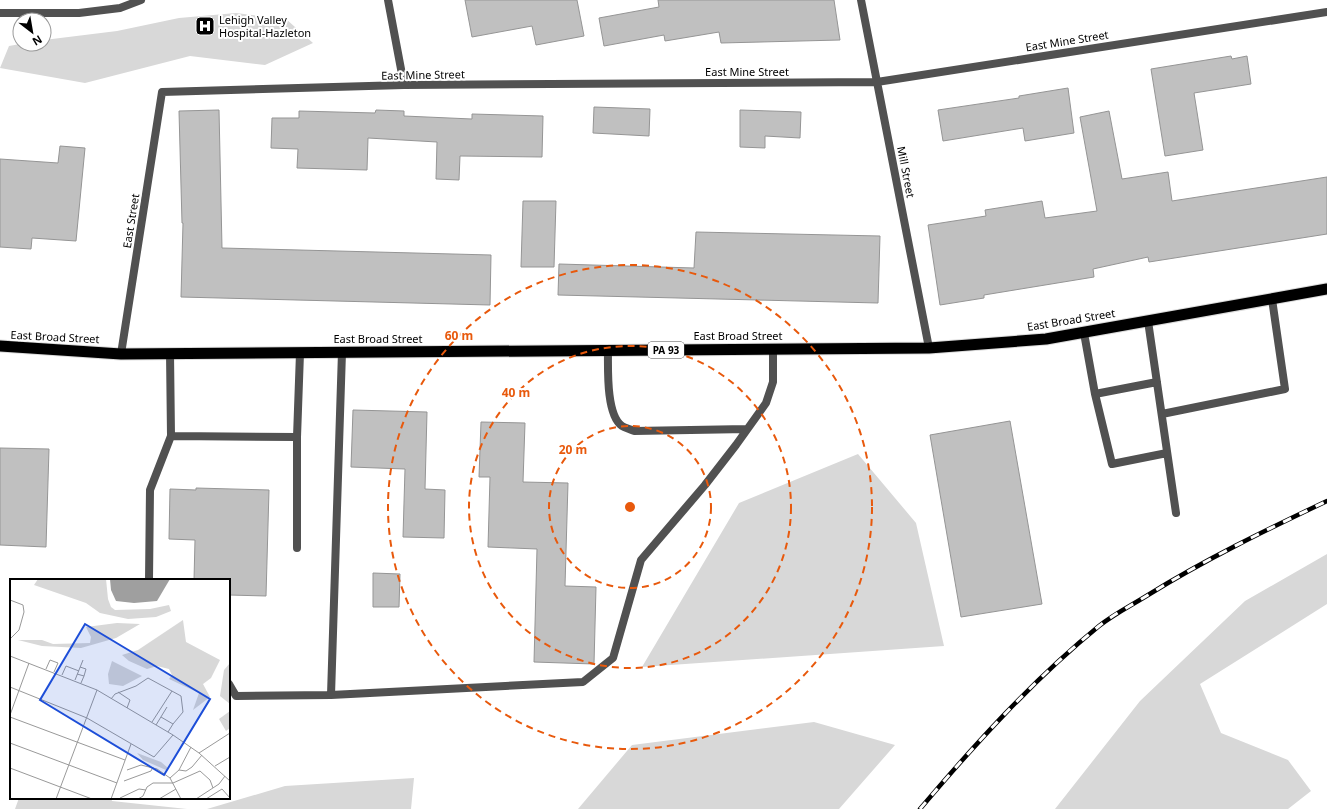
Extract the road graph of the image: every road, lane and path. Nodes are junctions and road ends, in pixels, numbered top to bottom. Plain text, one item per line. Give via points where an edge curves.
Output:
1 (141, 0) edge
2 (388, 0) edge
3 (861, 0) edge
4 (120, 4) edge
5 (1327, 12) edge
6 (0, 13) edge
7 (877, 82) junction
8 (404, 86) junction
9 (162, 92) joint
10 (1327, 289) edge
11 (1272, 299) junction
12 (1148, 321) junction
13 (1084, 333) junction
14 (0, 346) edge
15 (929, 348) junction
16 (773, 349) junction
17 (608, 350) junction
18 (300, 352) junction
19 (342, 352) junction
20 (170, 353) junction
21 (121, 354) junction
22 (1157, 382) junction
23 (1095, 394) junction
24 (1162, 414) junction
25 (747, 429) junction
26 (171, 436) junction
27 (296, 437) junction
28 (1167, 452) junction
29 (1176, 513) dead end
30 (297, 548) dead end
31 (149, 579) edge
32 (230, 686) edge
33 (331, 695) junction

1 - 4 street
2 - 8 street
3 - 7 street, Mill Street
4 - 6 street via 79,13
5 - 7 street, East Mine Street
7 - 8 street, East Mine Street
7 - 15 street, Mill Street
8 - 9 street, East Mine Street
9 - 21 street, East Street
10 - 11 highway, East Broad Street / PA 93
11 - 12 highway, East Broad Street / PA 93
11 - 24 street via 1285,389
12 - 13 highway, East Broad Street / PA 93
12 - 22 street
13 - 15 highway, East Broad Street / PA 93 via 1046,339
13 - 23 street
14 - 21 highway, East Broad Street / PA 93
15 - 16 highway, East Broad Street / PA 93
16 - 17 highway, East Broad Street / PA 93
16 - 25 street via 771,389 766,403
17 - 19 highway, East Broad Street / PA 93
17 - 25 street via 609,399 621,426 634,431
18 - 19 highway, East Broad Street / PA 93
18 - 20 highway, East Broad Street / PA 93
18 - 27 street
19 - 33 street
20 - 21 highway, East Broad Street / PA 93
20 - 26 street
22 - 23 street
22 - 24 street
23 - 28 street via 1112,464
24 - 28 street
25 - 33 street via 705,485 640,560 613,658 583,682
26 - 27 street
26 - 31 street via 150,490
27 - 30 street
28 - 29 street
32 - 33 street via 236,696

